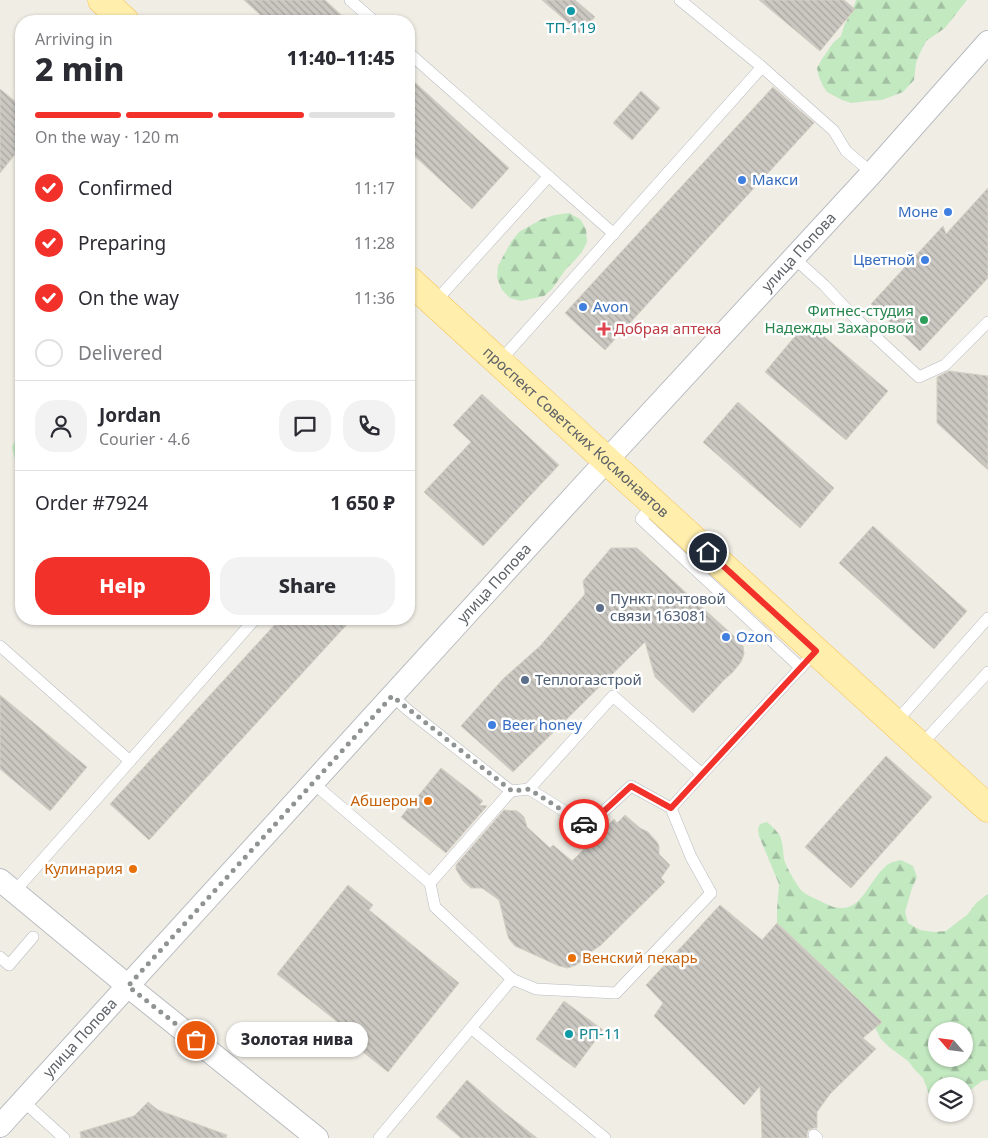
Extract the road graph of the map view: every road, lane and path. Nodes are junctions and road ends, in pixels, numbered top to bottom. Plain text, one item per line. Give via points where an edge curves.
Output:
1 (102, 0) edge
2 (350, 0) edge
3 (680, 0) edge
4 (118, 15) edge
5 (367, 15) edge
6 (987, 44) edge
7 (415, 58) edge
8 (762, 67) junction
9 (872, 173) junction
10 (548, 177) junction
11 (614, 234) junction
12 (794, 258) junction
13 (415, 286) edge
14 (434, 303) junction
15 (988, 322) edge
16 (499, 362) junction
17 (607, 460) junction
18 (988, 618) edge
19 (250, 625) edge
20 (0, 646) edge
21 (809, 660) junction
22 (988, 672) edge
23 (392, 696) junction
24 (895, 723) junction
25 (920, 746) junction
26 (130, 761) junction
27 (702, 774) junction
28 (313, 783) junction
29 (529, 789) junction
30 (512, 791) junction
31 (671, 808) junction
32 (988, 808) edge
33 (430, 883) junction
34 (7, 886) edge
35 (33, 937) dead end
36 (0, 957) edge
37 (512, 979) junction
38 (128, 986) junction
39 (471, 1028) junction
40 (23, 1101) junction
41 (0, 1126) edge
42 (64, 1138) edge
43 (317, 1138) edge
44 (379, 1138) edge
45 (605, 1138) edge

1 - 4 main road
2 - 5 lane
3 - 8 lane
6 - 9 street, улица Попова
7 - 10 lane
8 - 9 lane via 834,131 846,151
8 - 11 lane
9 - 12 street, улица Попова
10 - 11 lane
10 - 14 lane
11 - 16 lane
12 - 15 lane via 919,377 945,365
12 - 17 street, улица Попова
13 - 14 main road, проспект Советских Космонавтов
14 - 16 main road, проспект Советских Космонавтов
16 - 17 main road, проспект Советских Космонавтов
17 - 21 main road, проспект Советских Космонавтов via 654,503
17 - 23 street, улица Попова
18 - 24 lane
19 - 26 lane
20 - 26 lane
21 - 24 main road, проспект Советских Космонавтов
21 - 27 lane
22 - 25 lane
23 - 28 street, улица Попова
23 - 30 lane
24 - 25 main road, проспект Советских Космонавтов
25 - 32 main road, проспект Советских Космонавтов
26 - 34 lane
27 - 29 lane via 613,696
27 - 31 lane
28 - 33 lane
28 - 38 street, улица Попова
29 - 30 lane
29 - 31 lane via 588,826 631,786
30 - 33 lane
31 - 37 lane via 691,857 711,893 616,993 536,989
33 - 37 lane via 435,907
34 - 38 street
35 - 36 lane via 9,965
37 - 39 lane
38 - 40 street, улица Попова
38 - 43 street
39 - 44 lane
39 - 45 lane
40 - 41 street, улица Попова
40 - 42 lane

